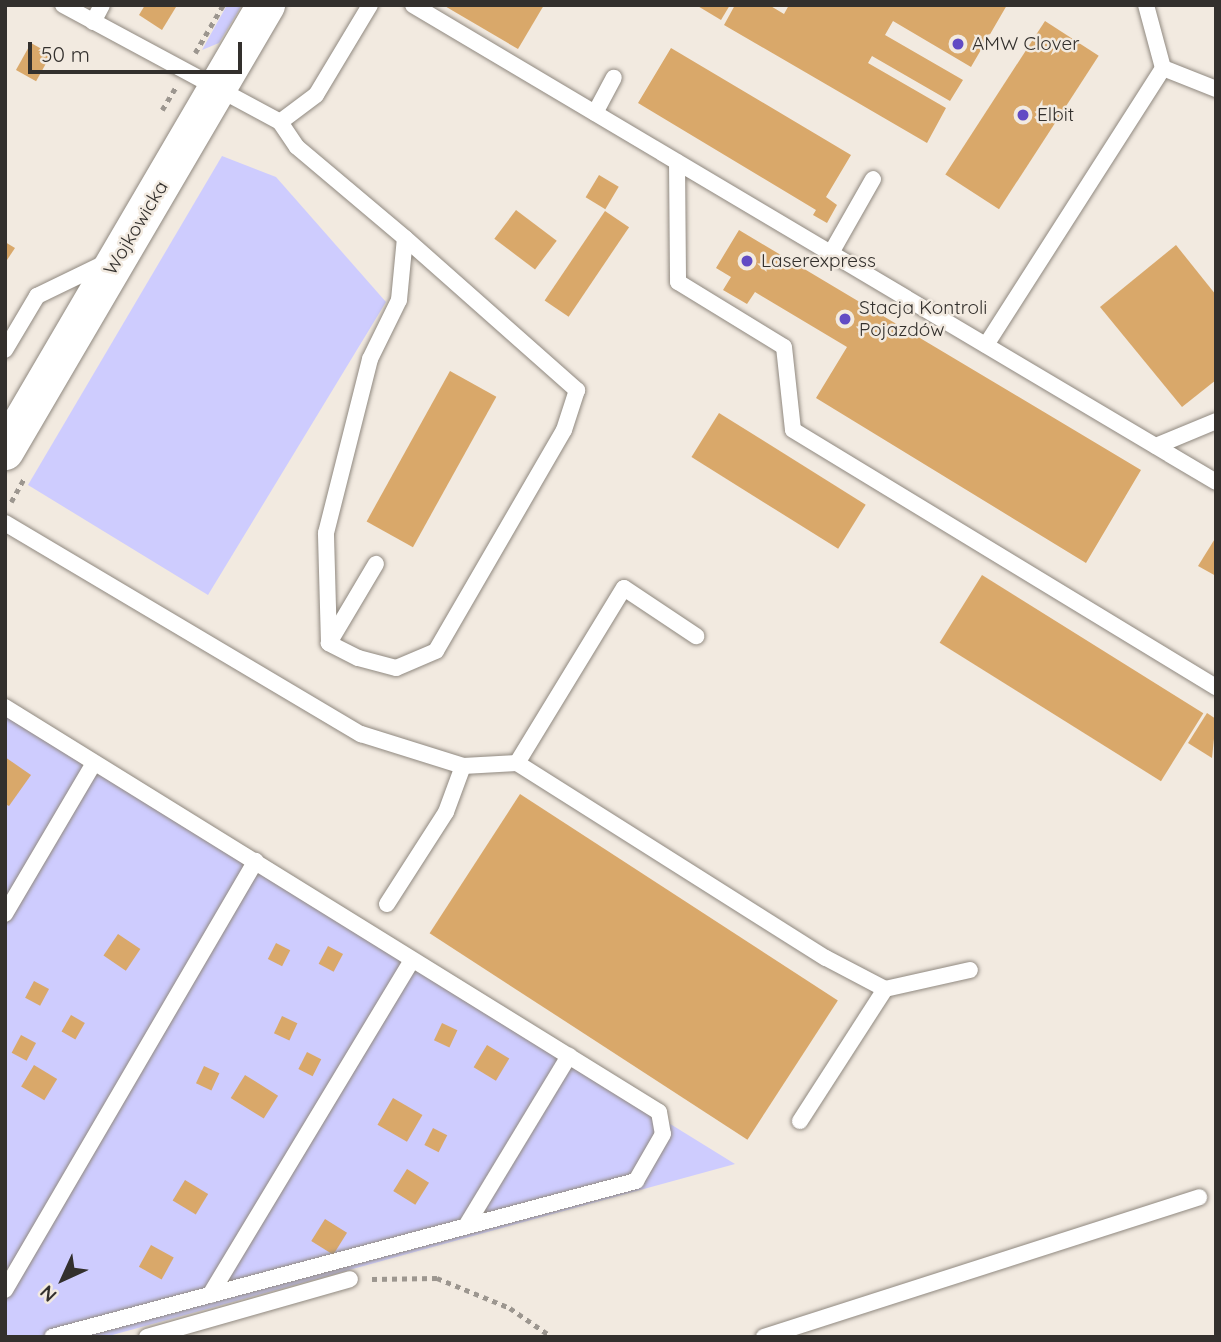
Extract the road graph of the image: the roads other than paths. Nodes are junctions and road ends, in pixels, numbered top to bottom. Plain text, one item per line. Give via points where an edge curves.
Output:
1 (63, 5) edge
2 (102, 5) edge
3 (266, 5) edge
4 (370, 5) edge
5 (413, 5) edge
6 (1146, 5) edge
7 (93, 22) junction
8 (1163, 68) junction
9 (614, 78) dead end
10 (218, 89) junction
11 (1216, 89) edge
12 (595, 113) junction
13 (279, 122) junction
14 (677, 162) junction
15 (873, 179) dead end
16 (405, 239) junction
17 (831, 253) junction
18 (118, 257) junction
19 (986, 345) junction
20 (5, 350) edge
21 (1216, 421) edge
22 (1156, 446) junction
23 (5, 451) edge
24 (1216, 482) edge
25 (5, 523) edge
26 (376, 564) dead end
27 (696, 636) dead end
28 (329, 643) junction
29 (1216, 687) edge
30 (5, 707) edge
31 (517, 763) junction
32 (94, 764) junction
33 (463, 766) junction
34 (256, 861) junction
35 (387, 904) dead end
36 (5, 915) edge
37 (412, 960) junction
38 (970, 970) dead end
39 (885, 989) junction
40 (569, 1056) junction
41 (800, 1121) dead end
42 (1199, 1197) dead end
43 (466, 1226) junction
44 (350, 1279) road end
45 (5, 1290) edge
46 (210, 1295) junction
47 (52, 1337) edge
48 (147, 1337) edge
49 (764, 1337) edge

1 - 7 lane
2 - 7 lane
3 - 10 street, Wojkowicka
4 - 13 lane via 316,94
5 - 12 lane
6 - 8 lane
7 - 10 lane
8 - 11 lane
8 - 19 lane
9 - 12 lane
10 - 13 lane
10 - 18 street, Wojkowicka
12 - 14 lane
13 - 16 lane via 297,147
14 - 17 lane
14 - 29 lane via 678,282 784,347 793,429
15 - 17 lane
16 - 28 lane via 399,300 370,359 326,533
16 - 28 lane via 578,390 564,430 436,651 396,668 358,658
17 - 19 lane
18 - 20 lane via 37,296
18 - 23 street, Wojkowicka
19 - 22 lane
21 - 22 lane
22 - 24 lane
25 - 33 lane via 361,734
26 - 28 lane
27 - 31 lane via 624,588
30 - 32 lane
31 - 33 lane
31 - 39 lane via 826,958
32 - 34 lane
32 - 36 lane
33 - 35 lane via 446,812
34 - 37 lane
34 - 45 lane
37 - 40 lane
37 - 46 lane
38 - 39 lane
39 - 41 lane
40 - 43 lane
40 - 43 lane via 659,1112 663,1134 643,1171 636,1181
42 - 49 lane
43 - 46 lane
44 - 48 lane
46 - 47 lane

